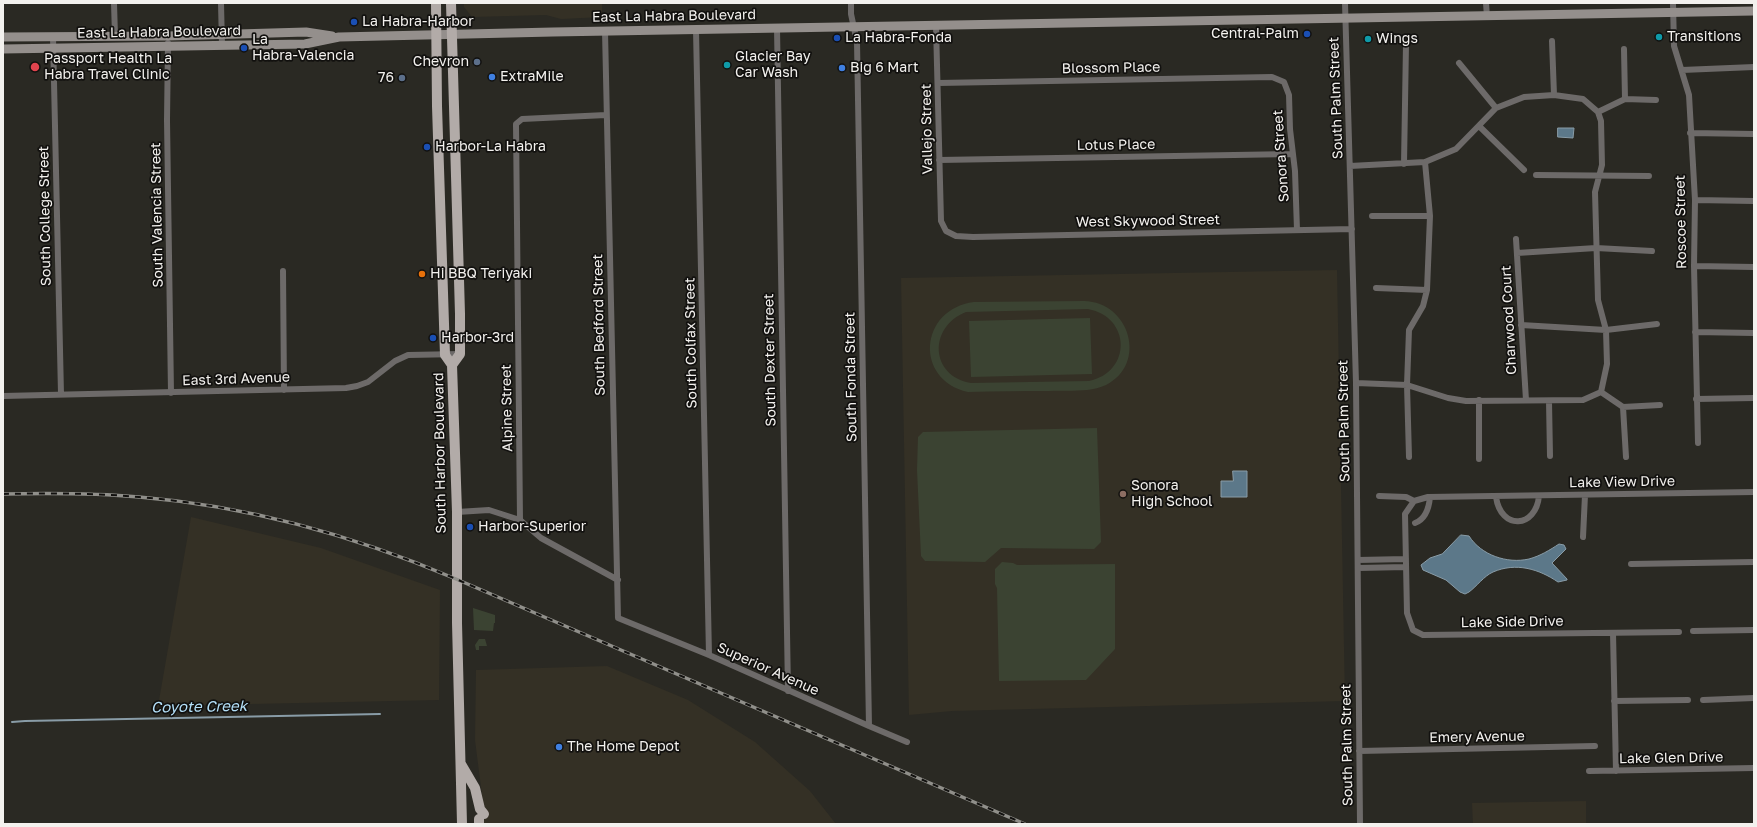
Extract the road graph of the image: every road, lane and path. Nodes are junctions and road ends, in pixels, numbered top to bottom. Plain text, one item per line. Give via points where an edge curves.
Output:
1 (114, 3) edge
2 (221, 3) edge
3 (436, 3) edge
4 (451, 3) edge
5 (851, 3) edge
6 (1345, 3) edge
7 (1486, 3) edge
8 (1673, 3) edge
9 (1754, 11) edge
10 (1673, 14) junction
11 (1487, 17) junction
12 (1346, 19) junction
13 (936, 26) junction
14 (777, 28) junction
15 (854, 28) junction
16 (696, 30) junction
17 (605, 32) junction
18 (222, 34) junction
19 (436, 35) junction
20 (453, 35) junction
21 (115, 36) junction
22 (168, 36) junction
23 (3, 37) edge
24 (53, 37) junction
25 (339, 37) junction
26 (1552, 41) dead end
27 (1406, 44) dead end
28 (222, 45) junction
29 (168, 46) junction
30 (3, 48) edge
31 (53, 48) junction
32 (1624, 49) dead end
33 (1459, 63) dead end
34 (1754, 67) edge
35 (1682, 70) junction
36 (1284, 82) joint
37 (938, 83) junction
38 (1554, 96) junction
39 (1625, 99) junction
40 (1656, 100) dead end
41 (1496, 108) junction
42 (1598, 112) junction
43 (606, 115) junction
44 (1479, 126) junction
45 (1690, 133) junction
46 (1754, 134) edge
47 (1293, 154) junction
48 (939, 160) junction
49 (1425, 162) junction
50 (1404, 164) junction
51 (1350, 166) junction
52 (1524, 170) dead end
53 (1536, 175) dead end
54 (1599, 175) junction
55 (1649, 176) dead end
56 (1695, 200) junction
57 (1754, 201) edge
58 (1372, 216) dead end
59 (1430, 216) junction
60 (1352, 229) junction
61 (1297, 230) junction
62 (946, 231) joint
63 (1516, 238) dead end
64 (1596, 248) junction
65 (1652, 251) dead end
66 (1518, 253) junction
67 (1694, 266) junction
68 (1754, 267) edge
69 (283, 272) dead end
70 (1376, 288) dead end
71 (1428, 290) junction
72 (1657, 324) dead end
73 (1521, 325) junction
74 (1606, 330) junction
75 (1695, 332) junction
76 (1754, 333) edge
77 (445, 354) junction
78 (460, 354) junction
79 (452, 365) junction
80 (1356, 382) junction
81 (1407, 385) junction
82 (284, 390) junction
83 (1601, 392) junction
84 (171, 393) junction
85 (61, 394) junction
86 (3, 396) edge
87 (1754, 398) edge
88 (1696, 399) junction
89 (1479, 400) junction
90 (1526, 400) junction
91 (1549, 401) junction
92 (1660, 405) dead end
93 (1623, 407) junction
94 (1698, 443) dead end
95 (1550, 456) dead end
96 (1408, 457) dead end
97 (1626, 457) dead end
98 (1479, 459) dead end
99 (1754, 492) edge
100 (1585, 495) junction
101 (1379, 496) dead end
102 (1539, 496) junction
103 (1430, 497) junction
104 (1493, 497) junction
105 (1414, 501) junction
106 (457, 512) junction
107 (520, 520) junction
108 (1415, 523) dead end
109 (1583, 537) dead end
110 (1406, 559) junction
111 (1358, 560) junction
112 (1754, 562) edge
113 (1631, 564) dead end
114 (1406, 567) junction
115 (1358, 568) junction
116 (618, 580) junction
117 (618, 618) joint
118 (1754, 630) edge
119 (1693, 631) dead end
120 (1679, 632) dead end
121 (1613, 633) junction
122 (709, 655) junction
123 (788, 691) junction
124 (1754, 698) edge
125 (1688, 700) dead end
126 (1703, 700) dead end
127 (1614, 701) junction
128 (869, 726) junction
129 (907, 742) dead end
130 (1595, 746) dead end
131 (1359, 751) junction
132 (460, 762) junction
133 (1754, 768) edge
134 (1589, 771) dead end
135 (1616, 771) junction
136 (481, 819) edge
137 (462, 824) edge
138 (1360, 824) edge

1 - 21 street
2 - 18 street
3 - 19 main road
4 - 20 main road
5 - 15 street, South Fonda Street
6 - 12 street, South Palm Street
7 - 11 street
8 - 10 street, Roscoe Street
9 - 10 main road, East La Habra Boulevard
10 - 11 main road, East La Habra Boulevard
10 - 35 street, Roscoe Street via 1674,46
11 - 12 main road, East La Habra Boulevard
12 - 13 main road, East La Habra Boulevard
12 - 51 street, South Palm Street
13 - 15 main road, East La Habra Boulevard
13 - 37 street, Vallejo Street
14 - 15 main road, East La Habra Boulevard
14 - 16 main road, East La Habra Boulevard
14 - 123 street, South Dexter Street
15 - 128 street, South Fonda Street via 857,42
16 - 17 main road, East La Habra Boulevard
16 - 122 street, South Colfax Street
17 - 20 main road, East La Habra Boulevard
17 - 43 street, South Bedford Street
18 - 22 main road, East La Habra Boulevard
18 - 25 main road, East La Habra Boulevard via 306,32
18 - 28 street
19 - 20 main road, East La Habra Boulevard
19 - 25 main road, East La Habra Boulevard
19 - 77 main road
20 - 78 main road
21 - 22 main road, East La Habra Boulevard
21 - 24 main road, East La Habra Boulevard
22 - 29 street, South Valencia Street
23 - 24 main road, East La Habra Boulevard
24 - 31 street, South College Street
25 - 28 main road, East La Habra Boulevard via 305,44
26 - 38 street
27 - 50 street
28 - 29 main road, East La Habra Boulevard
29 - 31 main road, East La Habra Boulevard
29 - 84 street, South Valencia Street
30 - 31 main road, East La Habra Boulevard
31 - 85 street, South College Street
32 - 39 street
33 - 41 street
34 - 35 street
35 - 45 street, Roscoe Street via 1689,95
36 - 37 street, Blossom Place via 1272,77
36 - 47 street, Sonora Street via 1289,94
37 - 48 street, Vallejo Street
38 - 41 street via 1524,96
38 - 42 street via 1583,99
39 - 40 street
39 - 42 street
41 - 44 street
42 - 54 street via 1601,121 1602,165
43 - 107 street, Alpine Street via 522,119 516,124
43 - 116 street, South Bedford Street
44 - 49 street via 1456,150
44 - 52 street
45 - 46 street
45 - 56 street, Roscoe Street
47 - 48 street, Lotus Place
47 - 61 street, Sonora Street
48 - 62 street, Vallejo Street via 941,221
49 - 50 street
49 - 59 street
50 - 51 street
51 - 60 street, South Palm Street
53 - 54 street
54 - 55 street
54 - 64 street via 1595,192
56 - 57 street
56 - 67 street, Roscoe Street
58 - 59 street
59 - 71 street
60 - 61 street, West Skywood Street
60 - 80 street, South Palm Street
61 - 62 street, West Skywood Street via 973,237 956,236
63 - 66 street, Charwood Court
64 - 65 street
64 - 66 street
64 - 74 street via 1598,300
66 - 73 street, Charwood Court
67 - 68 street
67 - 75 street, Roscoe Street
69 - 82 street
70 - 71 street
71 - 81 street via 1409,330
72 - 74 street
73 - 74 street
73 - 90 street, Charwood Court
74 - 83 street via 1607,364
75 - 76 street
75 - 88 street, Roscoe Street
77 - 78 street, East 3rd Avenue
77 - 79 main road
77 - 82 street, East 3rd Avenue via 408,355 357,386
78 - 79 main road, South Harbor Boulevard
79 - 106 main road, South Harbor Boulevard
80 - 81 street
80 - 111 street, South Palm Street
81 - 89 street via 1448,398
81 - 96 street
82 - 84 street, East 3rd Avenue
83 - 91 street via 1584,400
83 - 93 street
84 - 85 street, East 3rd Avenue
85 - 86 street, East 3rd Avenue
87 - 88 street
88 - 94 street, Roscoe Street
89 - 90 street
89 - 98 street
90 - 91 street
91 - 95 street
92 - 93 street
93 - 97 street
99 - 100 street, Lake View Drive
100 - 102 street, Lake View Drive
100 - 109 street
101 - 105 street via 1406,497
102 - 104 street, Lake View Drive
102 - 104 street via 1532,514 1528,518 1516,521 1506,518 1501,513
103 - 104 street, Lake View Drive
103 - 105 street, Lake View Drive
103 - 108 street via 1424,518
105 - 110 street via 1405,514
106 - 107 street via 489,510
106 - 132 main road, South Harbor Boulevard
107 - 116 street via 541,538
110 - 111 street
110 - 114 street
111 - 115 street, South Palm Street
112 - 113 street
114 - 115 street
114 - 121 street, Lake Side Drive via 1407,613 1413,630 1423,635
115 - 131 street, South Palm Street
116 - 117 street, South Bedford Street
117 - 122 street, Superior Avenue
118 - 119 street
120 - 121 street, Lake Side Drive
121 - 127 street
122 - 123 street, Superior Avenue
123 - 128 street, Superior Avenue
124 - 126 street
125 - 127 street
127 - 135 street
128 - 129 street, Superior Avenue
130 - 131 street, Emery Avenue
131 - 138 street, South Palm Street
132 - 136 main road via 475,788
132 - 137 main road, South Harbor Boulevard
133 - 135 street, Lake Glen Drive
134 - 135 street, Lake Glen Drive

